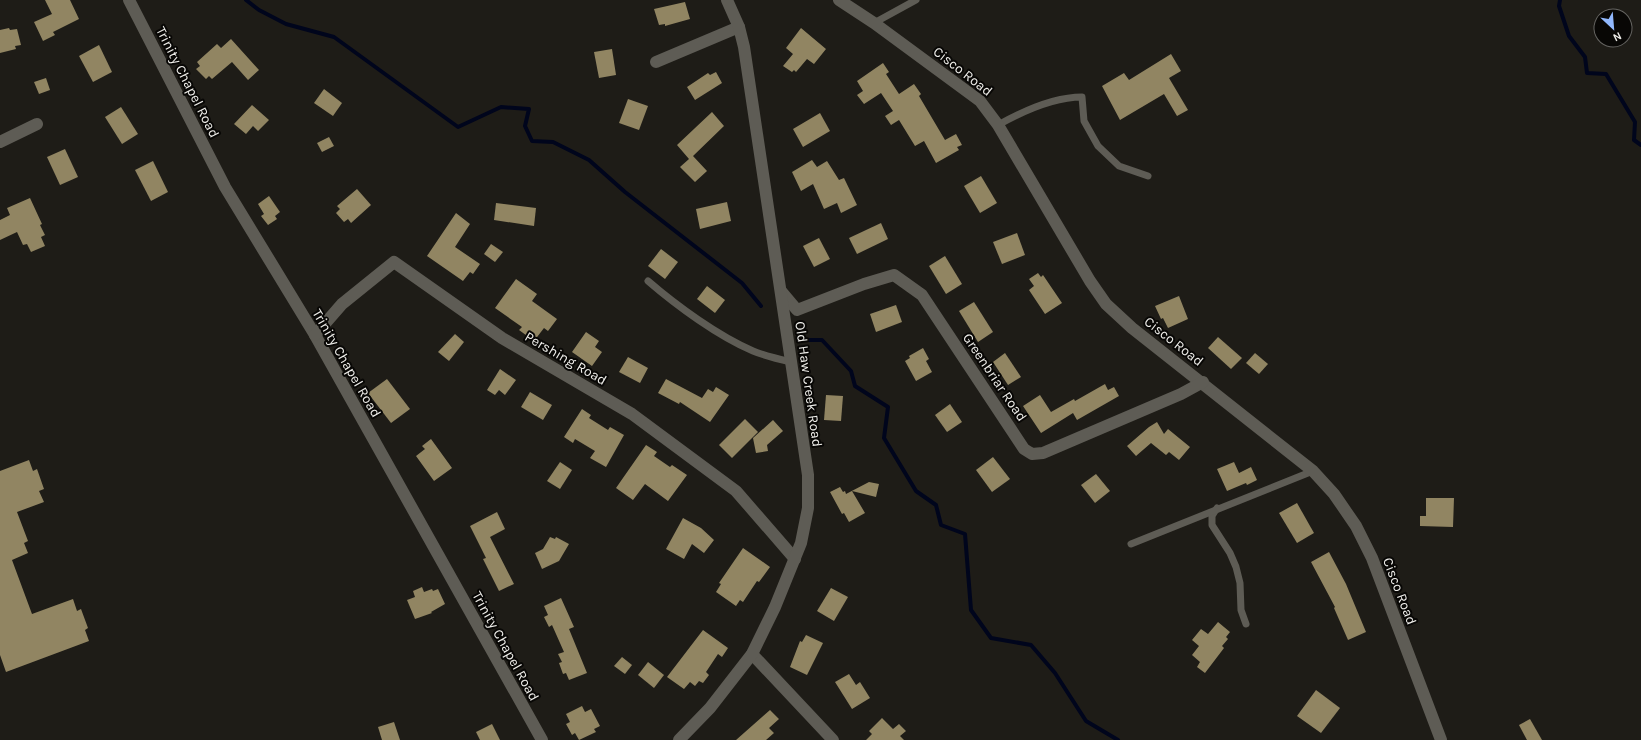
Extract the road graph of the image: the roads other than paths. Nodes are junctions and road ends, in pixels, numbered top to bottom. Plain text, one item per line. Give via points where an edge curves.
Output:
1 (129, 0) edge
2 (727, 0) edge
3 (839, 0) edge
4 (916, 0) edge
5 (874, 23) junction
6 (739, 27) junction
7 (656, 62) dead end
8 (37, 124) dead end
9 (998, 125) junction
10 (0, 142) edge
11 (1148, 176) dead end
12 (648, 281) dead end
13 (781, 291) junction
14 (315, 335) junction
15 (791, 362) junction
16 (1203, 382) junction
17 (1314, 470) junction
18 (1217, 508) junction
19 (1131, 544) dead end
20 (795, 559) junction
21 (1246, 624) dead end
22 (752, 654) junction
23 (542, 740) edge
24 (680, 740) edge
25 (833, 740) edge
26 (1441, 740) edge

1 - 14 street, Trinity Chapel Road via 225,187
2 - 6 street, Old Haw Creek Road
3 - 5 street, Cisco Road
4 - 5 lane
5 - 9 street, Cisco Road via 980,101
6 - 7 street
6 - 13 street, Old Haw Creek Road
8 - 10 street
9 - 11 lane via 1032,108 1072,97 1082,97 1084,121 1098,146 1119,166
9 - 16 street, Cisco Road via 1106,304 1132,328
12 - 15 lane via 671,300 729,338 752,351
13 - 15 street, Old Haw Creek Road
13 - 16 street, Greenbriar Road via 797,310 894,275 922,295 1024,449 1032,454 1043,453 1182,394
14 - 20 street, Pershing Road via 342,304 394,262 502,338 632,414 736,491
14 - 23 street, Trinity Chapel Road
15 - 20 street, Old Haw Creek Road via 808,486 806,523
16 - 17 street, Cisco Road
17 - 18 lane
17 - 26 street, Cisco Road via 1356,526 1372,558
18 - 19 lane
18 - 21 lane via 1212,516 1212,525 1236,567 1240,582 1241,610
20 - 22 street, Old Haw Creek Road
22 - 24 street, Old Haw Creek Road via 715,702
22 - 25 street

